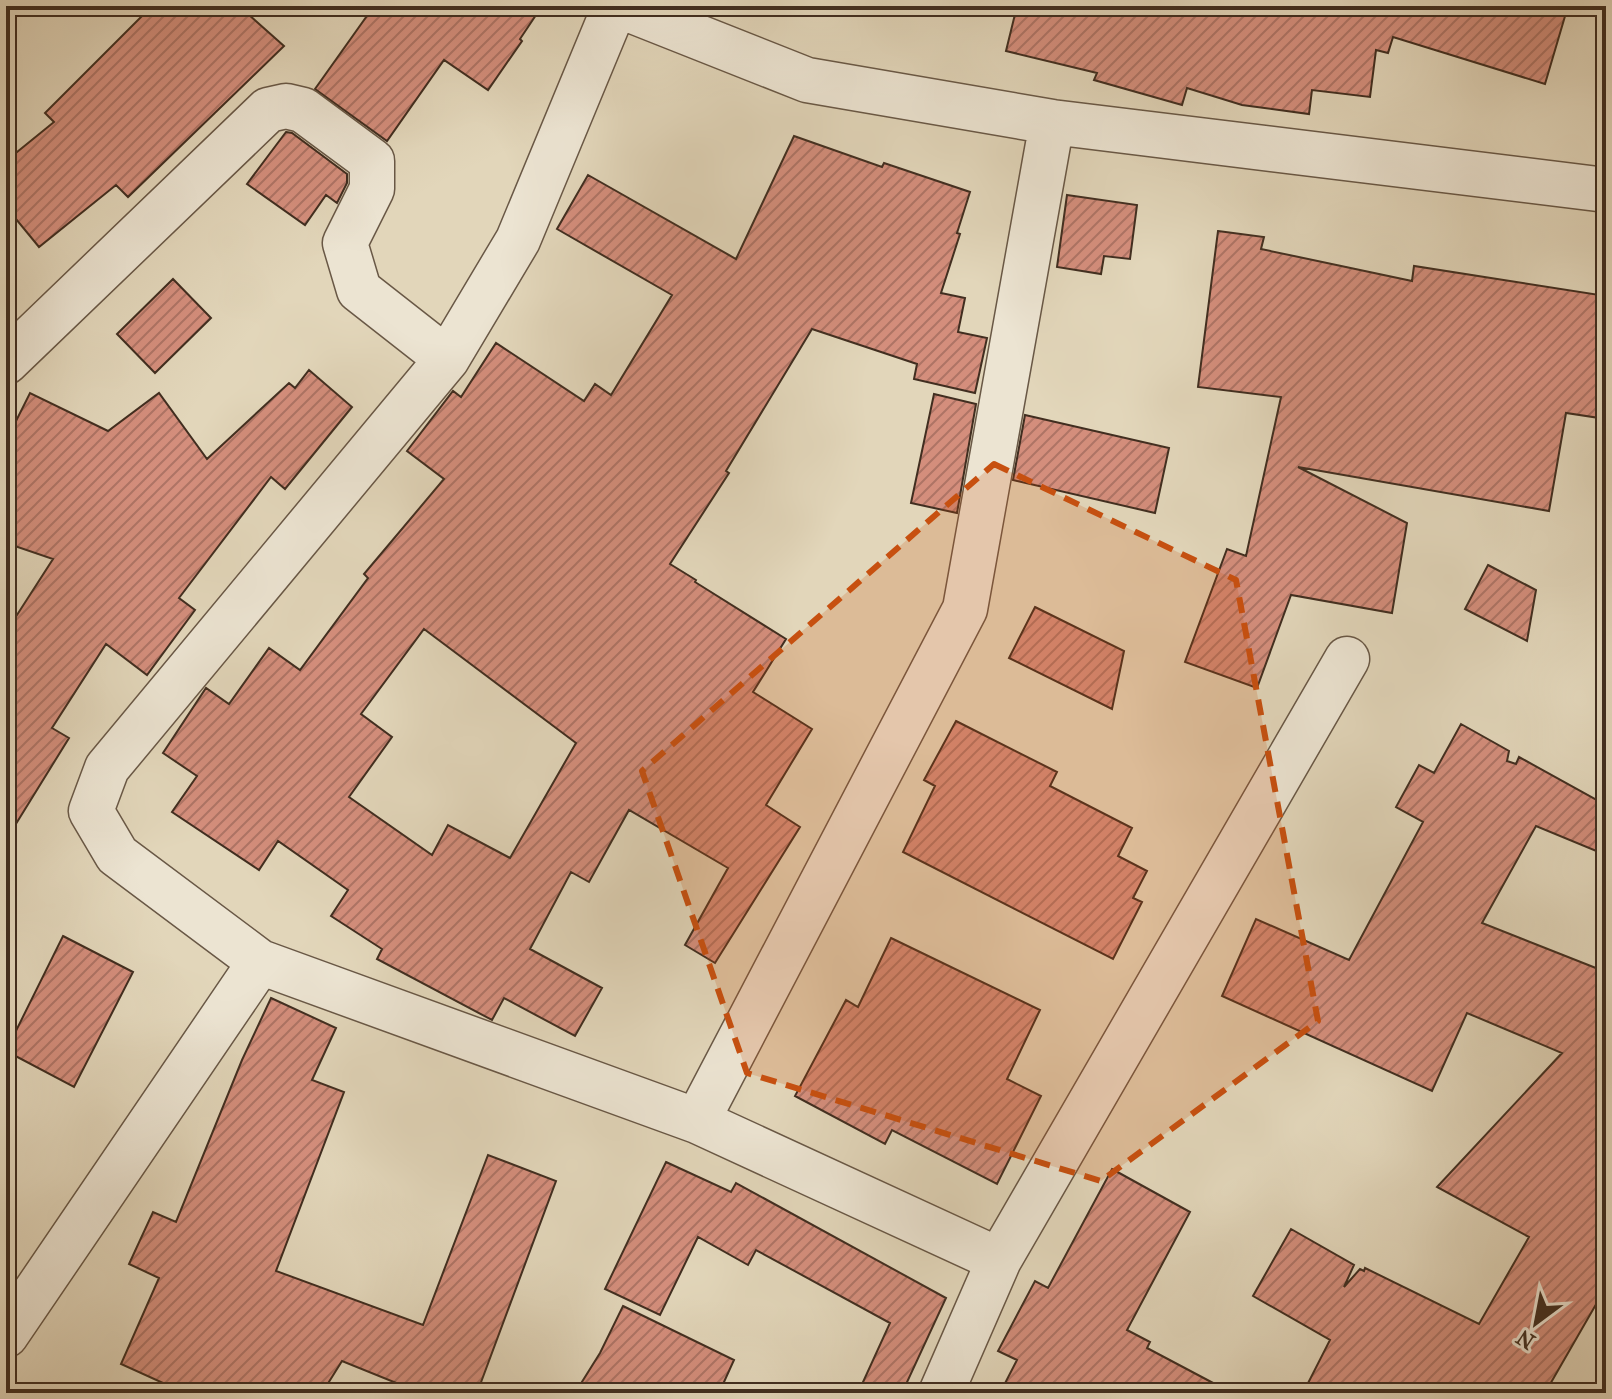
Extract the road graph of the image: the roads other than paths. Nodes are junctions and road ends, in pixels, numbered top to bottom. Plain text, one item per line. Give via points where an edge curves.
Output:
1 (618, 6) edge
2 (1052, 122) junction
3 (1606, 190) edge
4 (447, 359) junction
5 (6, 362) edge
6 (1347, 659) dead end
7 (260, 962) junction
8 (697, 1121) junction
9 (999, 1260) junction
10 (6, 1335) edge
11 (941, 1393) edge

1 - 2 street via 807,80
1 - 4 street via 518,240
2 - 3 street
2 - 8 street via 965,609
4 - 5 street via 359,290 345,243 372,189 372,161 303,110 286,106 268,110
4 - 7 street via 107,768 91,811 117,855
6 - 9 street
7 - 8 street
7 - 10 street
8 - 9 street
9 - 11 street

